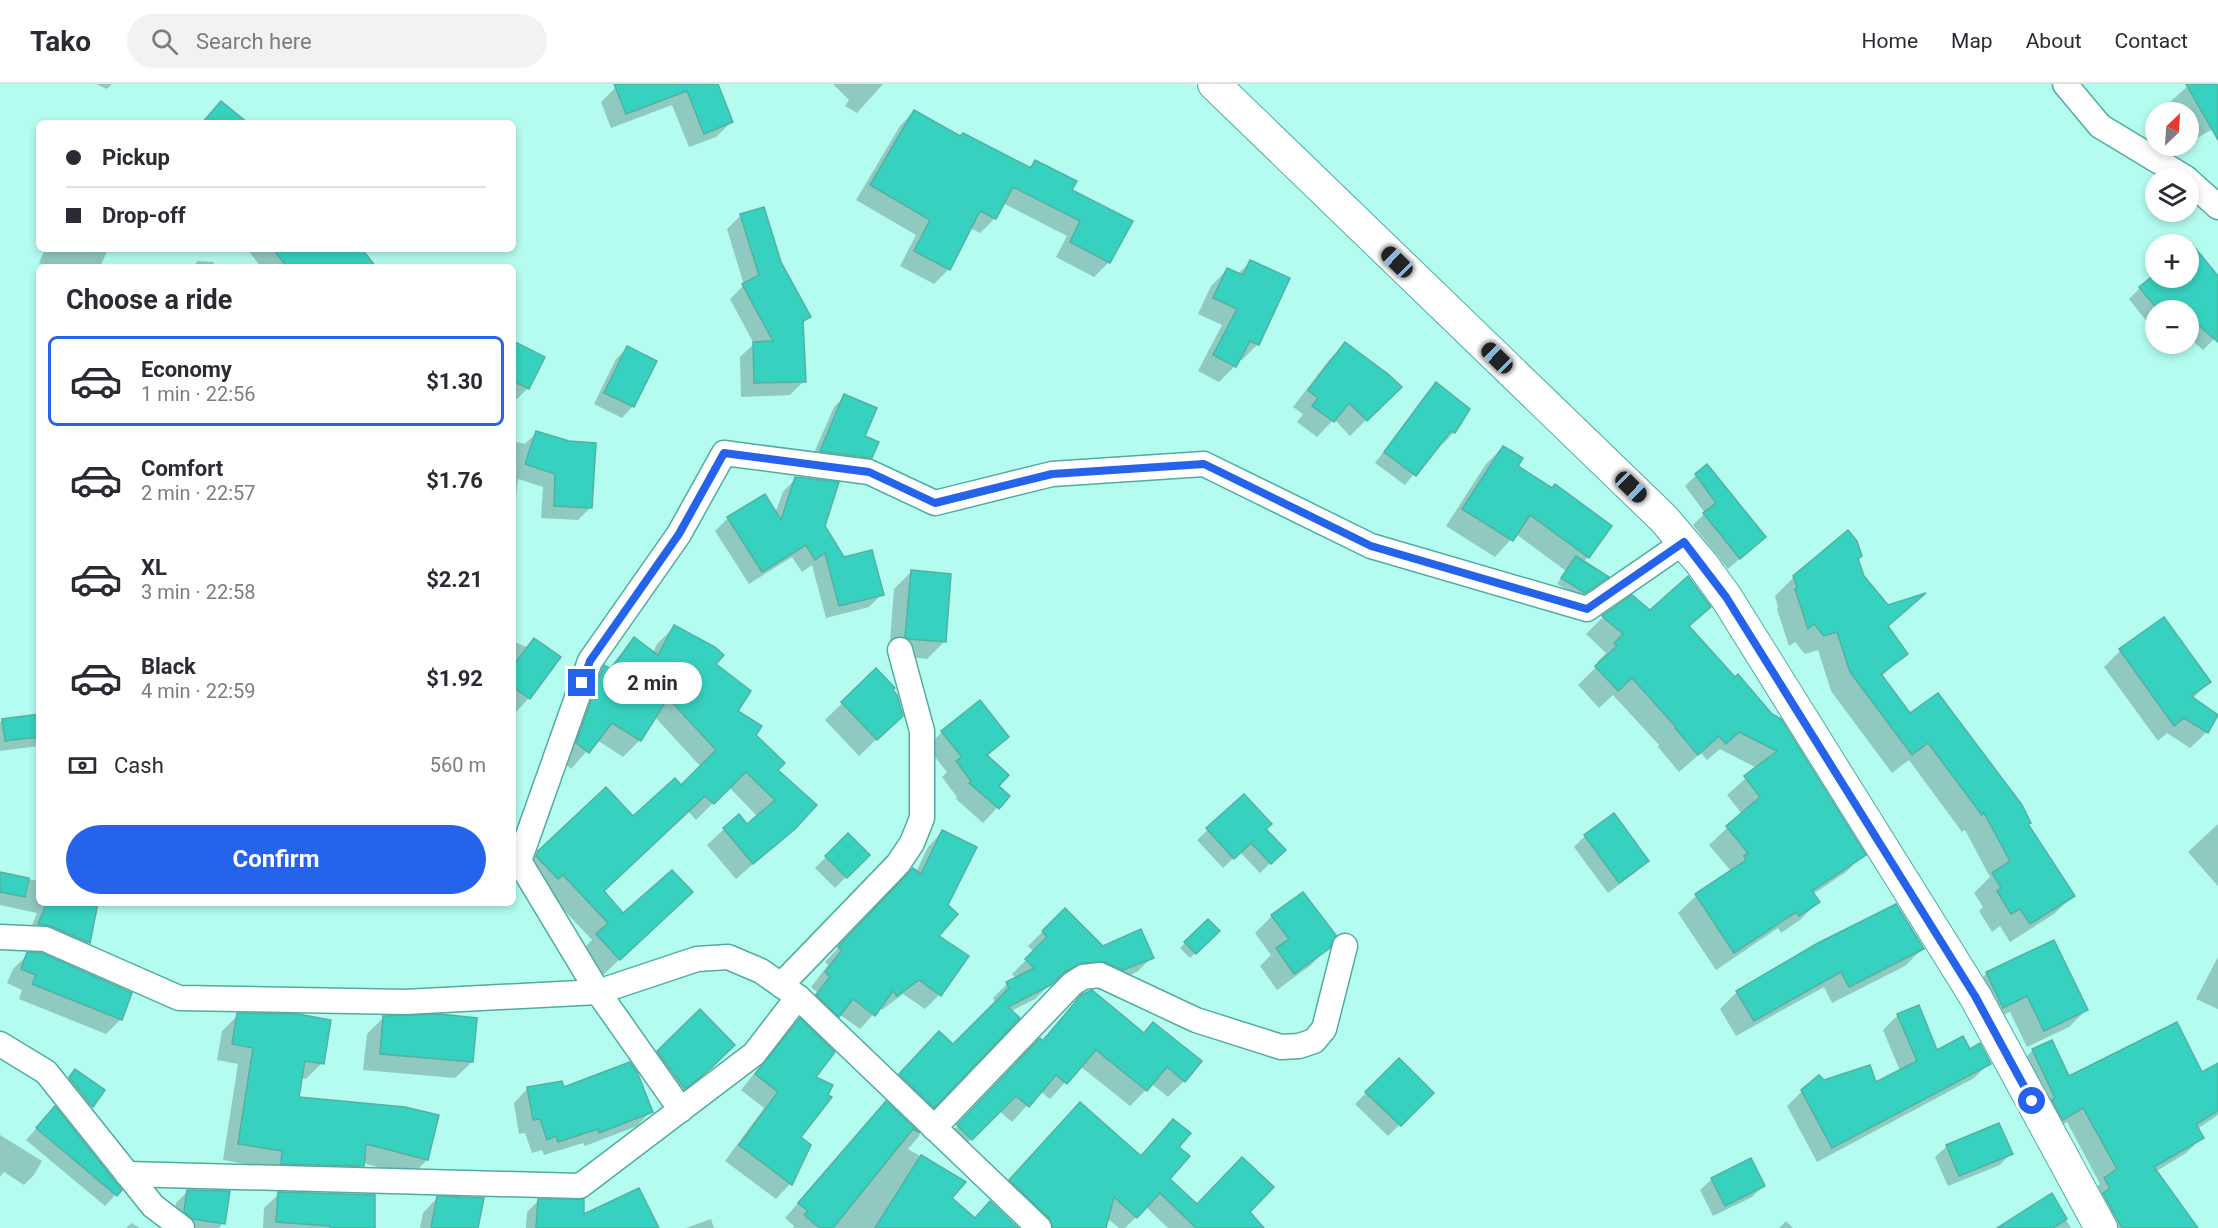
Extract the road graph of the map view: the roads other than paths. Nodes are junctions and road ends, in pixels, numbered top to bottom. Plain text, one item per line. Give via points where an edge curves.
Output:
1 (1214, 84) edge
2 (2065, 84) edge
3 (2169, 168) edge
4 (2199, 190) edge
5 (2218, 207) edge
6 (1684, 542) junction
7 (900, 650) dead end
8 (0, 937) edge
9 (1345, 946) dead end
10 (789, 991) junction
11 (598, 992) junction
12 (0, 1044) edge
13 (681, 1110) junction
14 (934, 1128) junction
15 (127, 1174) junction
16 (182, 1228) edge
17 (1039, 1228) edge
18 (2101, 1228) edge

1 - 6 main road
2 - 3 street via 2100,126
4 - 5 street
6 - 11 street via 1587,609 1371,546 1204,464 1052,474 935,503 869,472 724,453 679,534 590,661 519,861
6 - 18 main road via 1726,597 1975,996
7 - 10 street via 922,731 922,818 898,864
8 - 11 street via 45,939 179,998 405,1002
9 - 14 street via 1324,1029 1314,1041 1299,1046 1281,1047 1196,1020 1100,975 1083,977
10 - 11 street via 761,971 728,957 698,958
10 - 13 street via 754,1054
10 - 14 street
11 - 13 street
12 - 15 street via 46,1072
13 - 15 street via 580,1186
14 - 17 street
15 - 16 street via 153,1206

